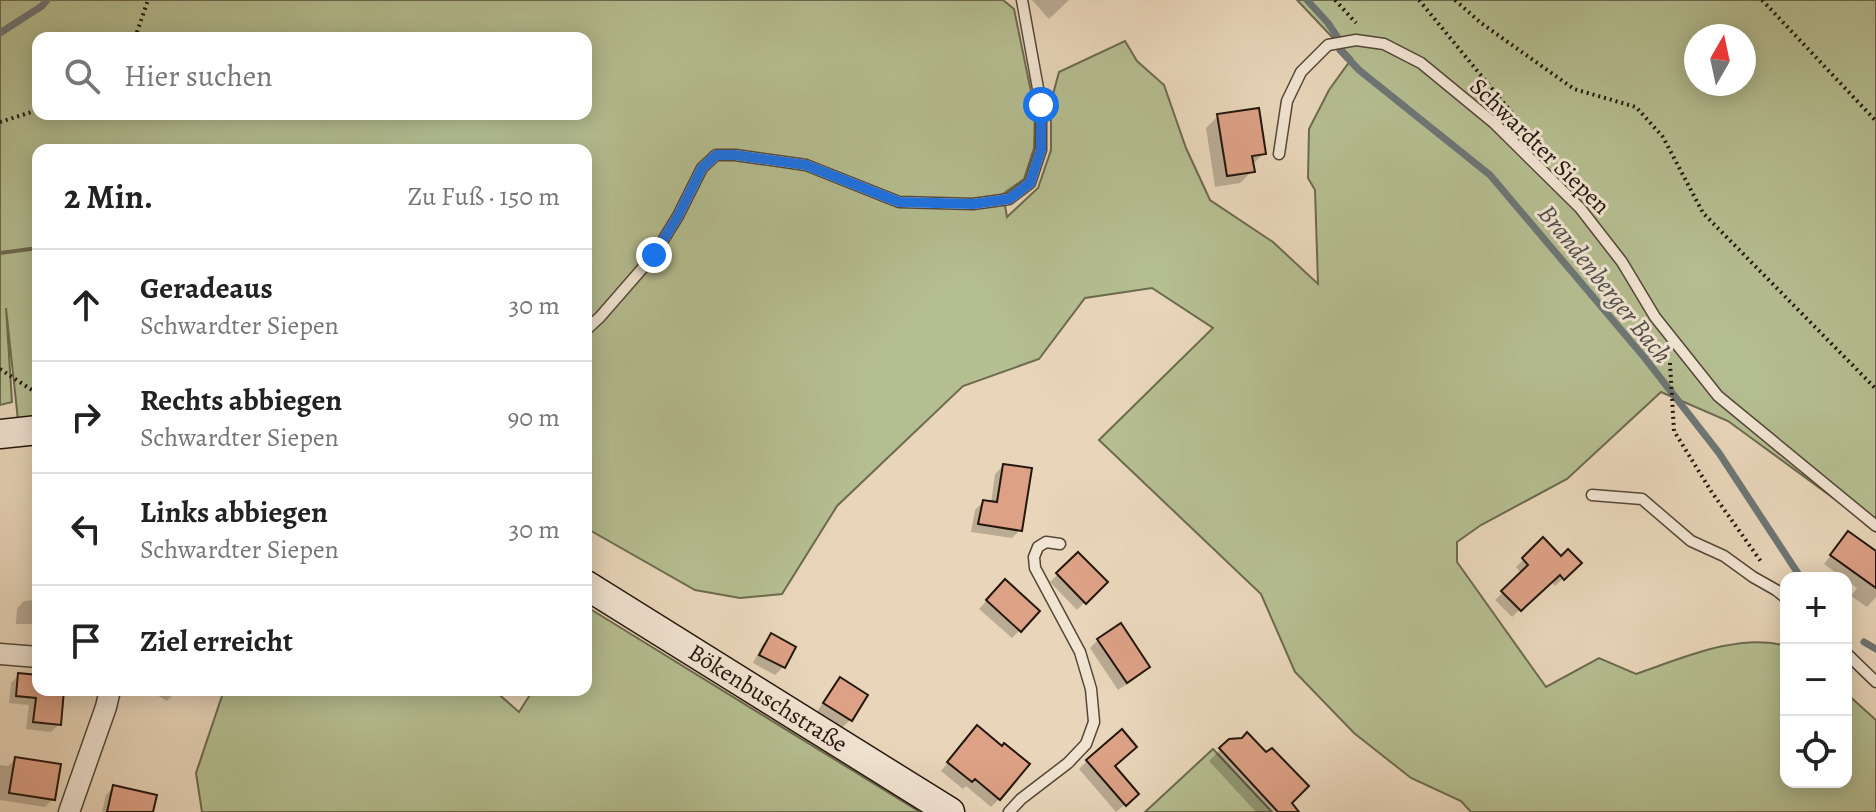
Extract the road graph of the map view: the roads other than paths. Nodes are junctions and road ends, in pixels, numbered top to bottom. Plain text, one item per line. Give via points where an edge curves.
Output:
1 (1022, 0) edge
2 (1279, 154) dead end
3 (592, 324) edge
4 (32, 431) edge
5 (0, 434) edge
6 (1592, 495) dead end
7 (1876, 526) edge
8 (1060, 544) dead end
9 (592, 589) edge
10 (1780, 593) edge
11 (0, 654) edge
12 (32, 657) edge
13 (1852, 659) edge
14 (1876, 682) edge
15 (109, 696) edge
16 (69, 812) edge
17 (950, 812) edge
18 (1009, 812) edge

1 - 3 lane via 1041,105 1041,150 1030,183 1009,199 973,204 899,202 806,165 716,155 702,168 654,255
2 - 7 lane, Schwardter Siepen via 1287,101 1301,72 1328,45 1356,40 1384,44 1421,63 1505,133 1580,208 1655,317 1718,396
4 - 5 main road
6 - 10 lane via 1642,499 1691,541
8 - 18 lane via 1038,547 1035,568 1080,652 1094,722 1086,744
9 - 17 main road, Bökenbuschstraße
11 - 12 street
13 - 14 lane
15 - 16 street

